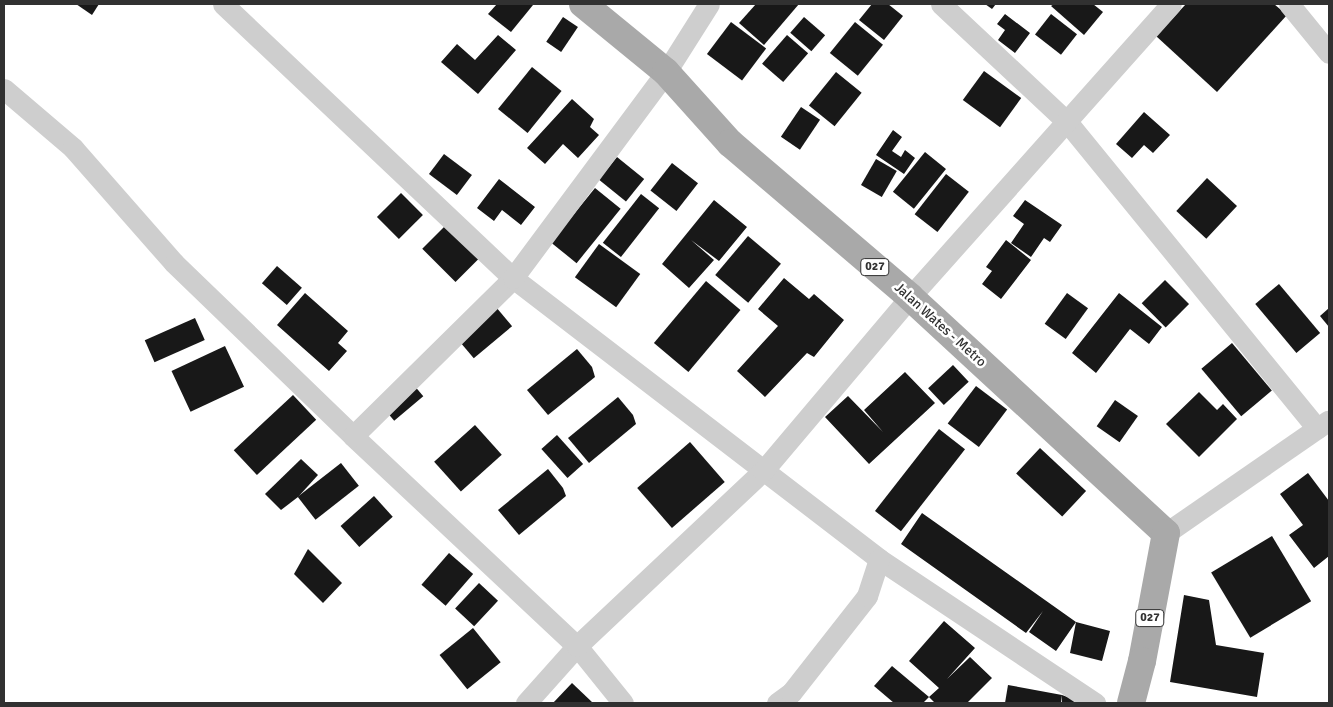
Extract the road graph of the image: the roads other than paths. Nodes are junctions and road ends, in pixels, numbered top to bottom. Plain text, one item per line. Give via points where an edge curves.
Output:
1 (223, 4) edge
2 (583, 4) edge
3 (709, 4) edge
4 (941, 4) edge
5 (1171, 4) edge
6 (1288, 4) edge
7 (1329, 53) edge
8 (666, 72) junction
9 (4, 89) edge
10 (1068, 123) junction
11 (513, 278) junction
12 (910, 297) junction
13 (1323, 424) edge
14 (353, 436) junction
15 (763, 471) junction
16 (1166, 533) junction
17 (879, 559) junction
18 (578, 646) junction
19 (526, 703) edge
20 (623, 703) edge
21 (777, 703) edge
22 (1095, 703) edge
23 (1130, 703) edge

1 - 11 street
2 - 8 main road, Jalan Wates - Metro / 027
3 - 8 street
4 - 10 street
5 - 10 street
6 - 7 street
8 - 11 street
8 - 12 main road, Jalan Wates - Metro / 027 via 730,143
9 - 14 street via 73,148 174,263
10 - 12 street
10 - 13 street
11 - 14 street
11 - 15 street
12 - 15 street
12 - 16 main road, Jalan Wates - Metro / 027
13 - 16 street
14 - 18 street
15 - 17 street
15 - 18 street
16 - 23 main road, 027 via 1142,661
17 - 21 street via 867,596 791,693
17 - 22 street
18 - 19 street
18 - 20 street

